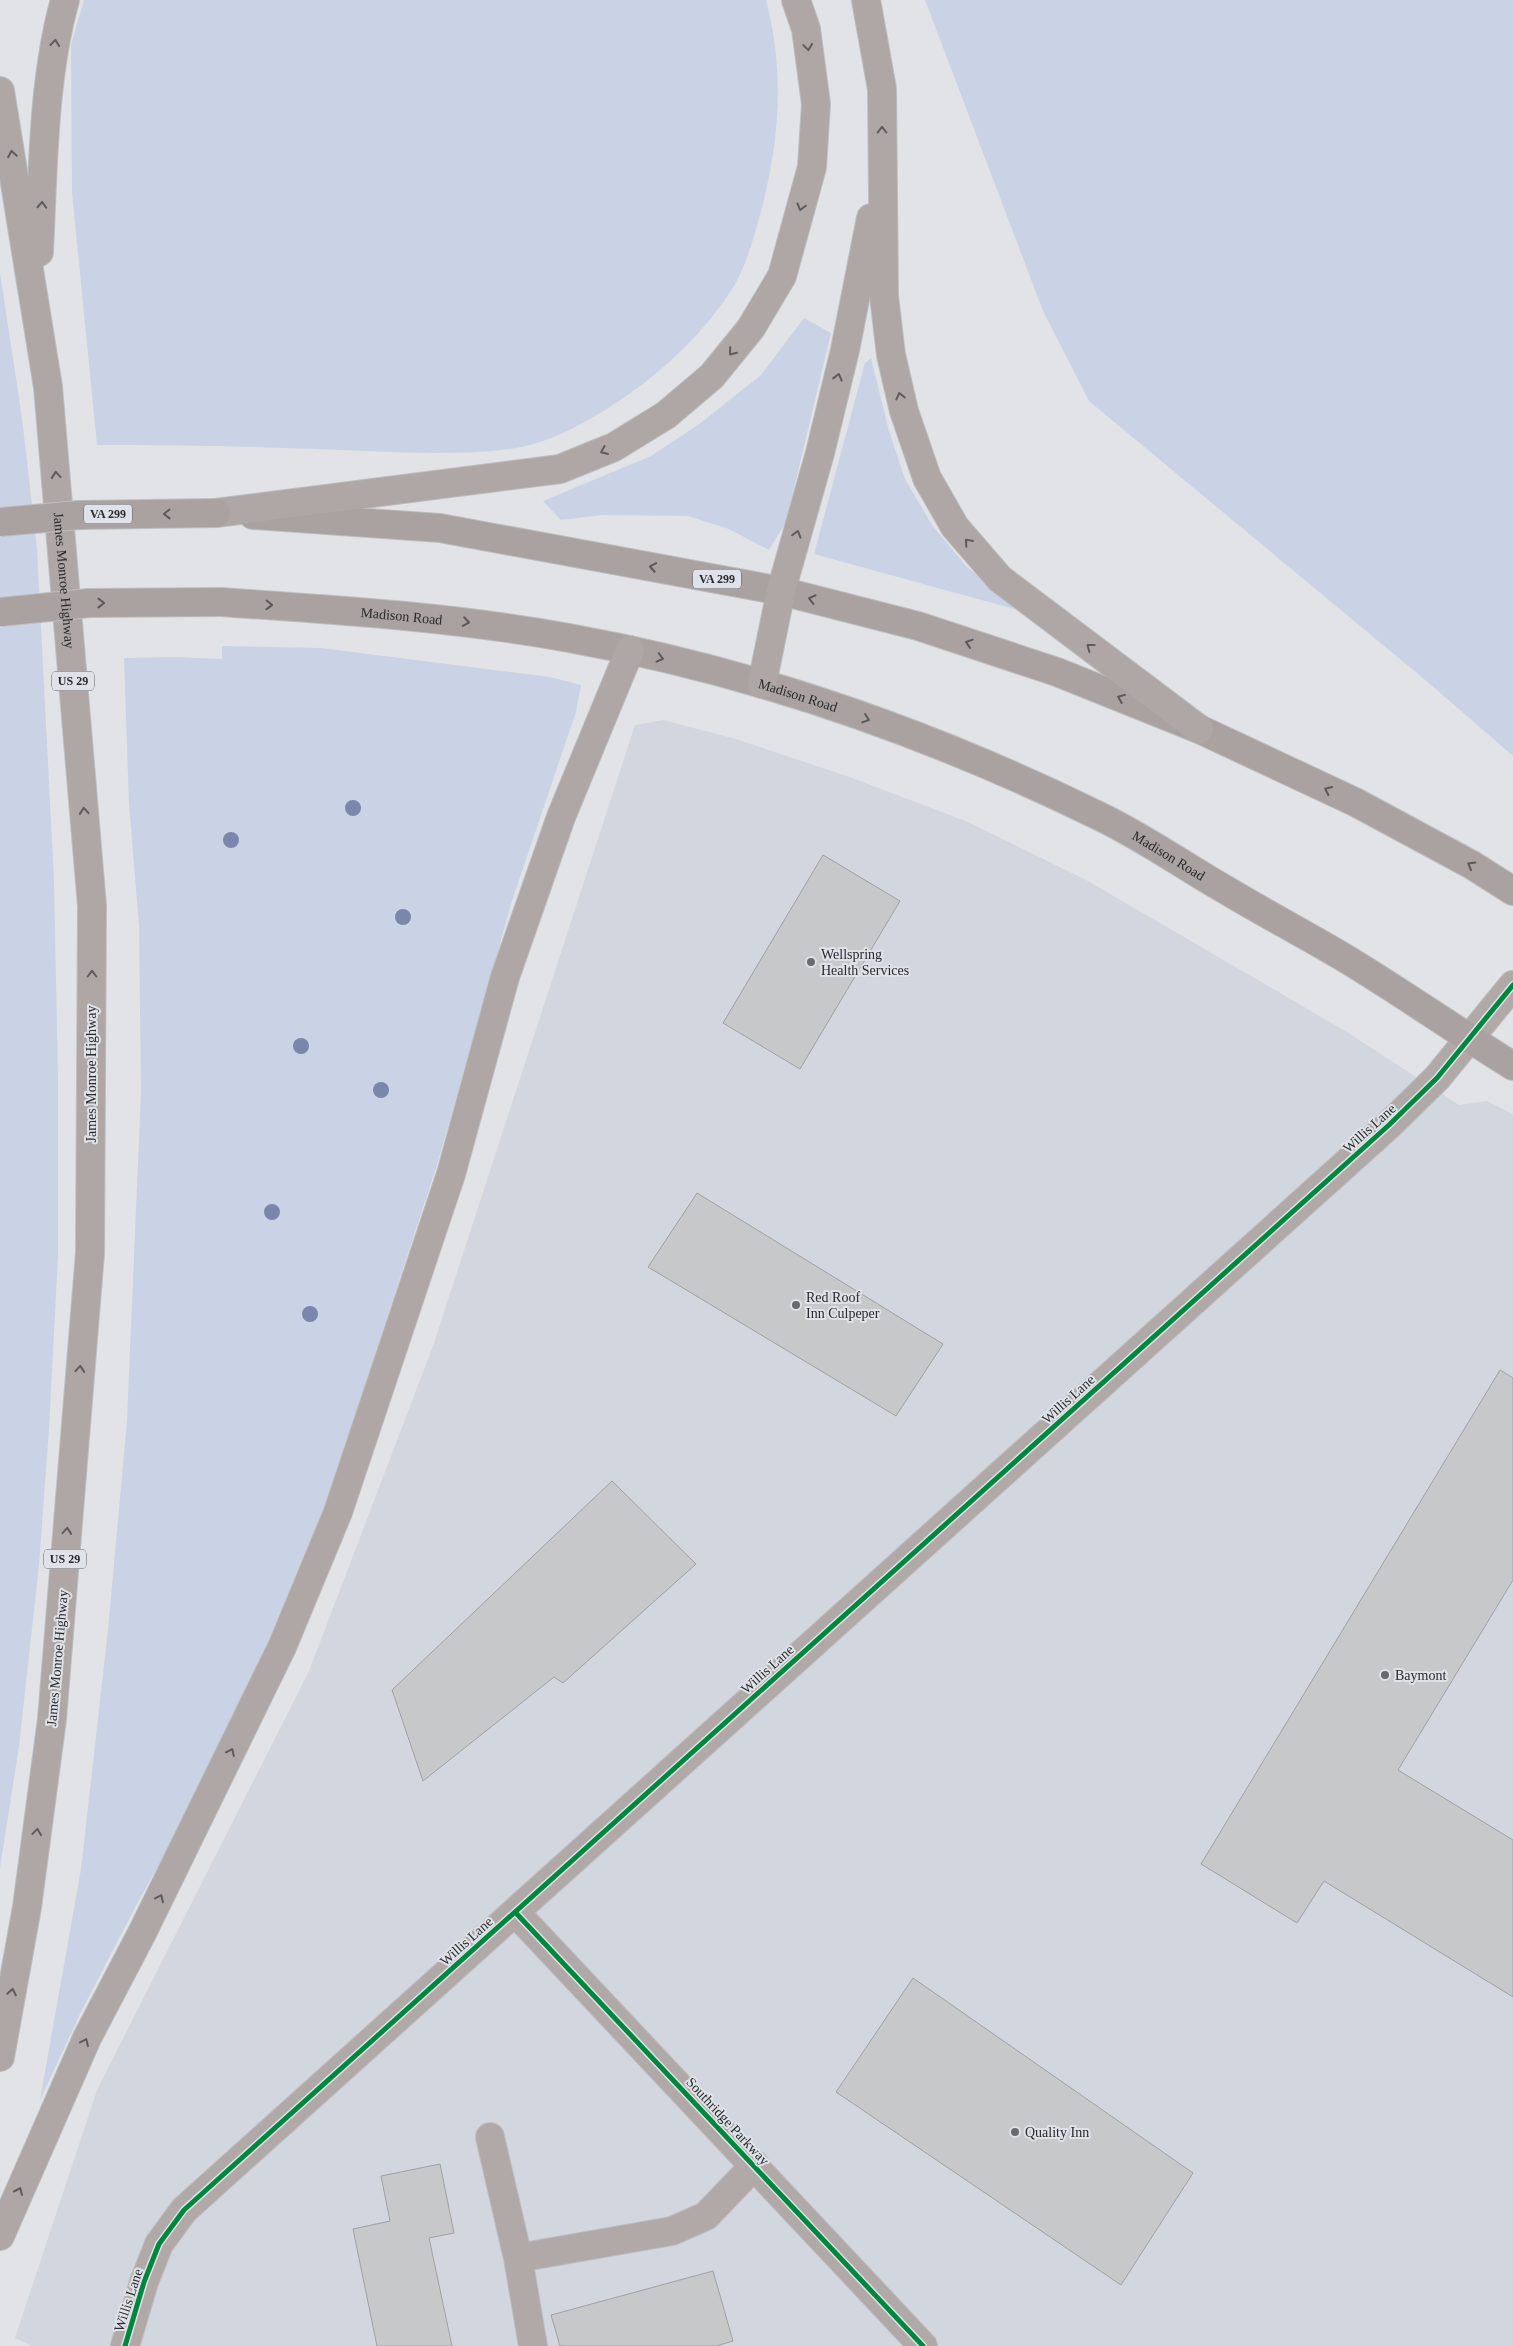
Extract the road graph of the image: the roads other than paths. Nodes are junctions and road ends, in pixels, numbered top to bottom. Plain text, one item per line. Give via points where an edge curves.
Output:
1 (65, 0) edge
2 (796, 0) edge
3 (866, 0) edge
4 (0, 91) edge
5 (882, 165) junction
6 (36, 306) junction
7 (216, 513) junction
8 (0, 522) edge
9 (781, 591) junction
10 (0, 612) edge
11 (630, 650) junction
12 (762, 684) junction
13 (1199, 729) junction
14 (1513, 891) edge
15 (1513, 985) edge
16 (1470, 1039) junction
17 (1513, 1066) edge
18 (515, 1912) junction
19 (0, 2057) edge
20 (490, 2137) dead end
21 (755, 2166) junction
22 (0, 2236) edge
23 (518, 2258) junction
24 (125, 2346) edge
25 (533, 2346) edge
26 (922, 2346) edge

6 -> 1 highway via 46,128 57,28
2 -> 7 highway via 806,29 816,104 812,167 782,276 751,328 712,376 666,415 614,447 560,469
5 -> 3 highway via 882,89
6 -> 4 highway, James Monroe Highway / US 29
9 -> 5 highway via 845,350
13 -> 5 highway via 1000,579 955,527 932,486 904,412 891,355 884,296
19 -> 6 highway, James Monroe Highway / US 29 via 27,1907 52,1719 90,1252 92,906 48,387
7 -> 8 main road, VA 299, bridge via 79,515
9 -> 7 main road, VA 299 via 440,528
9 - 12 highway
13 -> 9 main road, VA 299 via 1057,672 927,629
10 -> 11 main road, Madison Road, bridge via 89,603 221,602 310,606 463,621
11 -> 12 main road, Madison Road
22 -> 11 highway via 87,2038 282,1647 338,1512 451,1174 505,977 561,816
12 -> 16 main road, Madison Road via 896,729 1006,773 1103,818 1347,959
14 -> 13 main road via 1472,865 1355,802
15 - 16 street, Willis Lane
16 - 17 main road, Madison Road
16 - 18 street, Willis Lane via 1426,1090 1389,1125
18 - 21 street, Southridge Parkway
18 - 24 street, Willis Lane via 184,2210 159,2244
20 - 23 street
21 - 23 street via 706,2216 672,2231
21 - 26 street, Southridge Parkway
23 - 25 street

